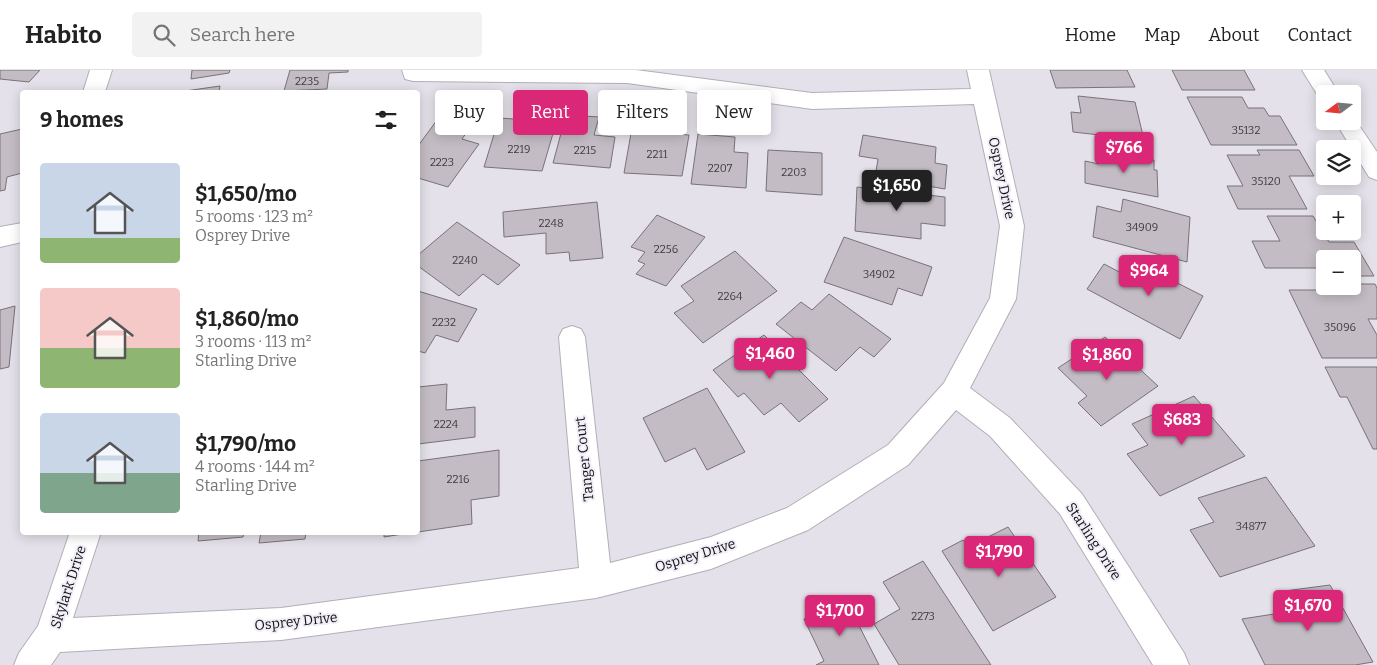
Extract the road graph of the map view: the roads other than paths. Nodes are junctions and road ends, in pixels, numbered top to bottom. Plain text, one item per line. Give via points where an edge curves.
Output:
1 (101, 70) edge
2 (413, 70) edge
3 (1313, 70) edge
4 (981, 83) edge
5 (1322, 85) edge
6 (95, 90) edge
7 (1352, 130) edge
8 (1377, 171) edge
9 (20, 233) edge
10 (0, 237) edge
11 (572, 337) dead end
12 (954, 392) junction
13 (85, 535) edge
14 (596, 582) junction
15 (51, 636) junction
16 (31, 665) edge
17 (1172, 665) edge

1 - 6 street
2 - 4 street via 413,74 627,76 812,101
3 - 5 street
4 - 12 street, Osprey Drive via 1012,226 1002,299
7 - 8 street
9 - 10 street
11 - 14 street, Tanger Court
12 - 14 street, Osprey Drive via 898,455 797,519 711,554
12 - 17 street, Starling Drive via 1000,427 1071,504
13 - 15 street, Skylark Drive
14 - 15 street, Osprey Drive via 282,624
15 - 16 street, Skylark Drive

